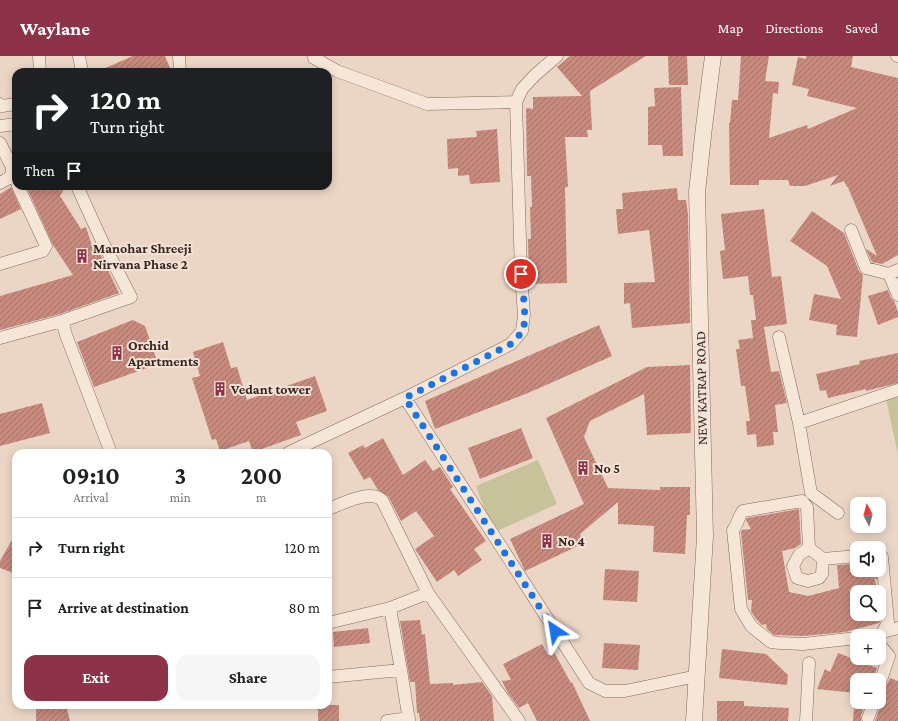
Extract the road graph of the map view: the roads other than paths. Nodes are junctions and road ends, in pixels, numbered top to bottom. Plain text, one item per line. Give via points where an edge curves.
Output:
1 (38, 56) edge
2 (79, 56) edge
3 (179, 56) edge
4 (557, 56) edge
5 (713, 56) edge
6 (314, 58) dead end
7 (40, 68) edge
8 (81, 68) edge
9 (180, 68) edge
10 (332, 68) edge
11 (332, 68) edge
12 (516, 102) junction
13 (0, 104) edge
14 (12, 105) edge
15 (12, 124) edge
16 (0, 126) edge
17 (0, 143) edge
18 (12, 167) edge
19 (12, 177) edge
20 (0, 183) edge
21 (20, 190) edge
22 (80, 190) edge
23 (851, 230) dead end
24 (0, 264) edge
25 (893, 272) edge
26 (898, 295) edge
27 (62, 321) junction
28 (779, 337) dead end
29 (0, 338) edge
30 (898, 390) edge
31 (405, 398) junction
32 (799, 423) junction
33 (109, 449) edge
34 (297, 449) edge
35 (332, 508) edge
36 (838, 513) dead end
37 (809, 548) junction
38 (850, 557) edge
39 (823, 559) junction
40 (884, 577) edge
41 (428, 593) junction
42 (390, 608) junction
43 (332, 622) edge
44 (898, 628) edge
45 (884, 629) edge
46 (886, 632) edge
47 (850, 639) edge
48 (886, 650) edge
49 (894, 656) edge
50 (809, 662) dead end
51 (401, 670) junction
52 (886, 673) edge
53 (697, 676) junction
54 (332, 678) edge
55 (871, 709) edge
56 (868, 718) dead end
57 (409, 720) edge
58 (387, 721) edge
59 (519, 721) edge
60 (694, 721) edge
61 (806, 721) edge

1 - 7 street
2 - 8 street
3 - 9 street
4 - 12 street via 534,75 522,89
5 - 53 street, NEW KATRAP ROAD via 697,192 705,536
6 - 11 street
10 - 12 street via 427,104
12 - 31 street via 524,315 522,331 511,344
13 - 14 street
15 - 16 street
17 - 18 street
19 - 20 street
21 - 24 street via 46,246 43,251
22 - 27 street via 131,297
23 - 25 street via 866,268
25 - 26 street
27 - 29 street
27 - 33 street
28 - 32 street
30 - 32 street
31 - 34 street
31 - 53 street via 588,682 605,691 625,691
32 - 36 street via 811,493
35 - 41 street via 364,496 372,495 382,500
37 - 39 street
37 - 39 street via 799,555 793,566 797,578 808,581 819,578 822,574
37 - 47 street via 807,507 802,501 743,511 733,530 741,609 745,618 771,642 803,644
38 - 39 street
40 - 45 street via 888,622
41 - 42 street
41 - 59 street
42 - 43 street
42 - 51 street
44 - 46 street
48 - 49 street
49 - 52 street
50 - 61 street
51 - 54 street
51 - 57 street
53 - 60 street, NEW KATRAP ROAD
55 - 56 street
57 - 58 street

